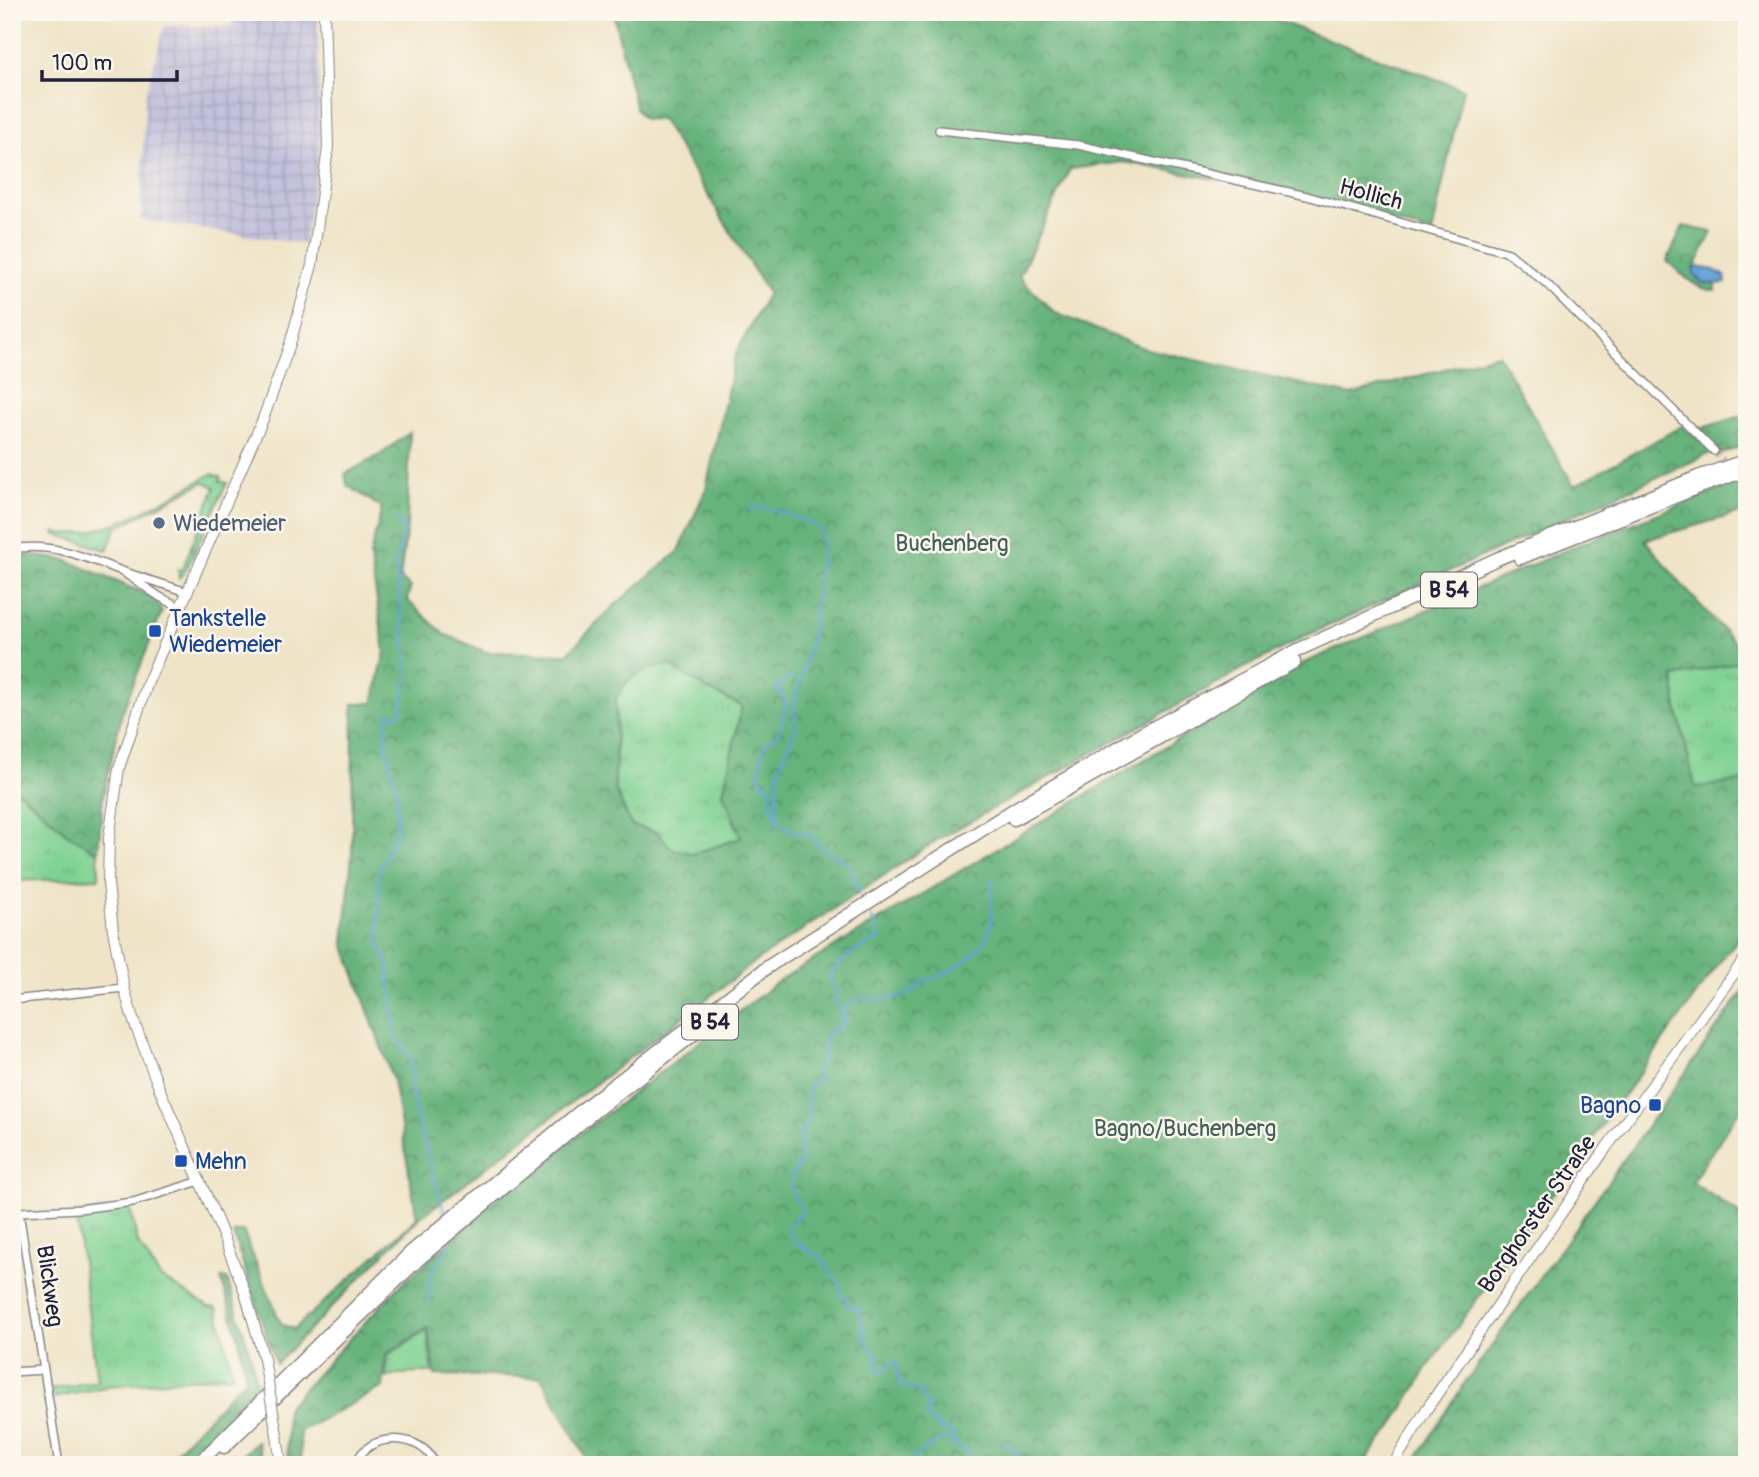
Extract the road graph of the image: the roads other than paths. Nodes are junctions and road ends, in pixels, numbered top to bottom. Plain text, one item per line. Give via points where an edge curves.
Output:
1 (324, 12) edge
2 (939, 130) dead end
3 (1714, 451) tunnel mouth
4 (1747, 460) edge
5 (1747, 470) edge
6 (1700, 482) junction
7 (12, 549) edge
8 (120, 570) junction
9 (187, 592) junction
10 (180, 607) junction
11 (1747, 956) edge
12 (124, 988) junction
13 (12, 1000) edge
14 (200, 1181) junction
15 (43, 1370) junction
16 (12, 1371) edge
17 (59, 1465) edge
18 (197, 1465) edge
19 (208, 1465) edge
20 (281, 1465) edge
21 (356, 1465) edge
22 (435, 1465) edge
23 (1393, 1465) edge

1 - 9 main road via 328,148 312,265 264,419
2 - 3 street, Hollich via 1078,145 1307,196 1509,253 1547,284
4 - 6 highway, B 54, bridge
5 - 6 highway, B 54, bridge
6 - 18 highway, B 54 via 1499,558 1287,656 1013,810 769,966 589,1104 411,1252
6 - 19 highway, B 54 via 1301,658 1017,817 774,972 595,1111 419,1259
7 - 8 street via 51,548
8 - 9 street
8 - 10 street
9 - 10 main road
10 - 12 main road via 148,682 120,768 111,824 108,883
11 - 23 main road, Borghorster Straße via 1606,1148
12 - 13 street
12 - 14 main road via 159,1088
14 - 15 street, Blickweg via 133,1202 19,1212
14 - 20 main road, bridge via 245,1292 264,1359
15 - 16 street
15 - 17 street, Blickweg
21 - 22 street via 365,1450 391,1439 415,1442 428,1451

